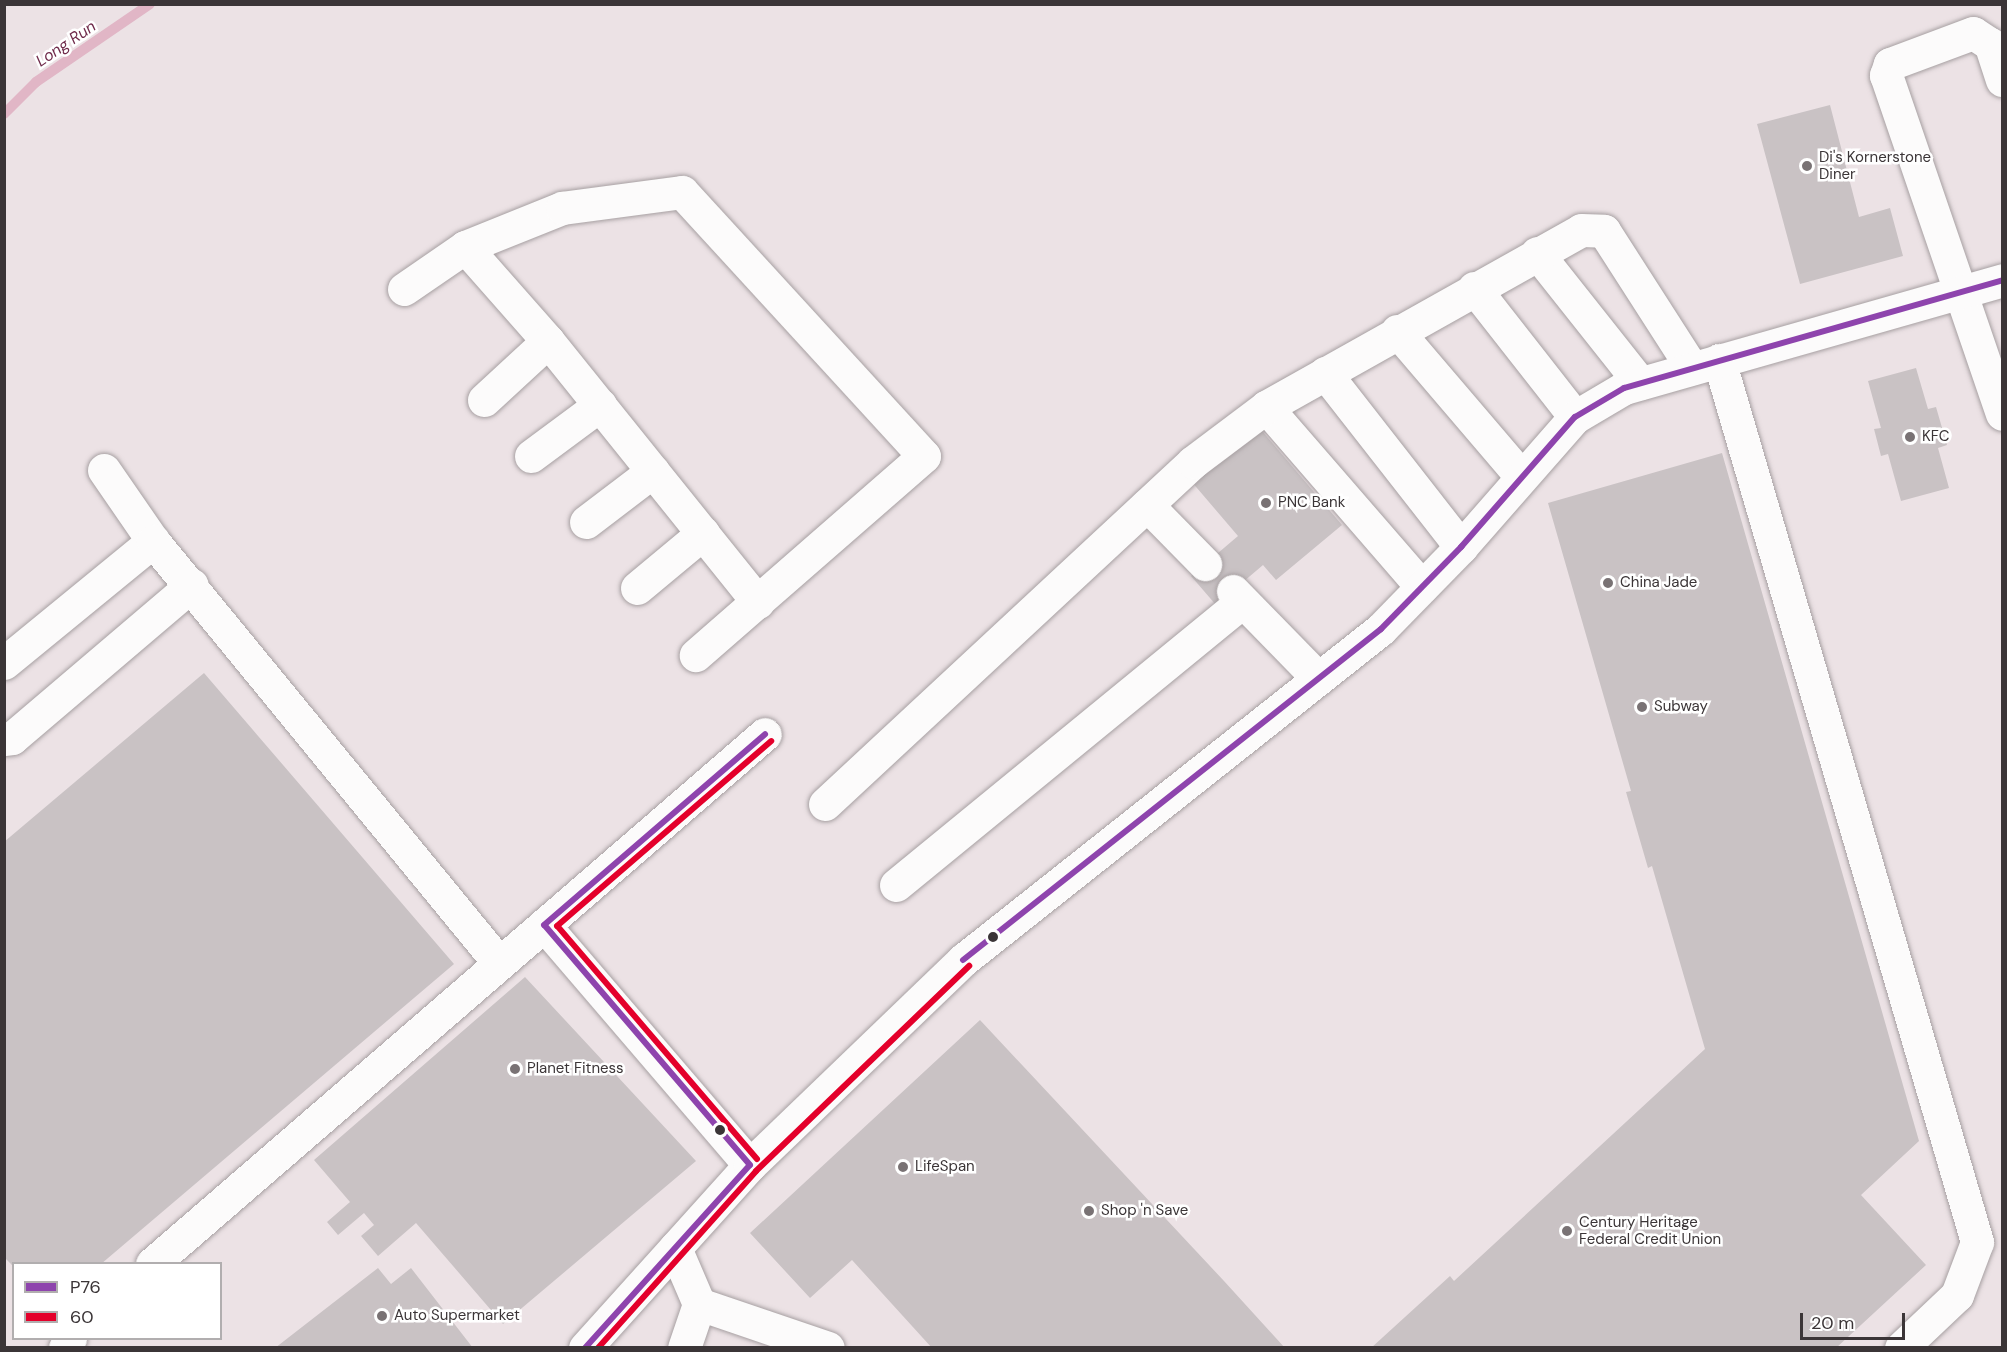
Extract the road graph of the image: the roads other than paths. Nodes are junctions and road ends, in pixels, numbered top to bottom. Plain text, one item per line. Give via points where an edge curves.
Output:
1 (2002, 80) edge
2 (465, 247) junction
3 (1537, 253) junction
4 (2002, 280) edge
5 (1474, 288) junction
6 (404, 289) dead end
7 (1958, 293) junction
8 (1398, 332) junction
9 (548, 341) junction
10 (1706, 364) junction
11 (1325, 373) junction
12 (1640, 383) junction
13 (484, 400) dead end
14 (600, 405) junction
15 (1266, 407) junction
16 (2002, 414) edge
17 (1575, 417) junction
18 (531, 456) dead end
19 (104, 470) dead end
20 (653, 471) junction
21 (1521, 476) junction
22 (1147, 505) junction
23 (586, 522) dead end
24 (703, 533) junction
25 (153, 542) junction
26 (1461, 547) junction
27 (1205, 564) dead end
28 (192, 585) junction
29 (1422, 587) junction
30 (637, 588) dead end
31 (758, 602) junction
32 (696, 655) dead end
33 (4, 663) edge
34 (1318, 678) junction
35 (765, 734) dead end
36 (4, 739) edge
37 (825, 804) dead end
38 (896, 885) dead end
39 (544, 925) junction
40 (500, 963) junction
41 (750, 1165) junction
42 (675, 1248) junction
43 (153, 1262) edge
44 (699, 1304) junction
45 (585, 1347) edge
46 (684, 1347) edge
47 (828, 1347) edge
48 (1901, 1347) edge

1 - 7 street via 1990,44 1973,33 1890,64 1886,75
2 - 6 street
2 - 9 street
2 - 31 street via 562,208 682,192 924,456
3 - 5 street
3 - 10 street via 1581,230 1604,231
3 - 12 street
4 - 7 street
5 - 8 street
5 - 17 street
7 - 10 street
7 - 16 street
8 - 11 street
8 - 21 street
9 - 13 street
9 - 14 street
10 - 12 street
10 - 48 street via 1977,1242 1957,1295
11 - 15 street
11 - 26 street
12 - 17 street
14 - 18 street
14 - 20 street
15 - 22 street via 1193,462
15 - 29 street
17 - 21 street
19 - 25 street
20 - 23 street
20 - 24 street
21 - 26 street
22 - 27 street
22 - 37 street
24 - 30 street
24 - 31 street
25 - 28 street
25 - 33 street
26 - 29 street
28 - 36 street via 12,738
28 - 40 street
29 - 34 street via 1381,629
31 - 32 street
34 - 38 street via 1237,596
34 - 41 street via 963,960
35 - 39 street
39 - 40 street
39 - 41 street
40 - 43 street
41 - 42 street
42 - 44 street
42 - 45 street
44 - 46 street
44 - 47 street

